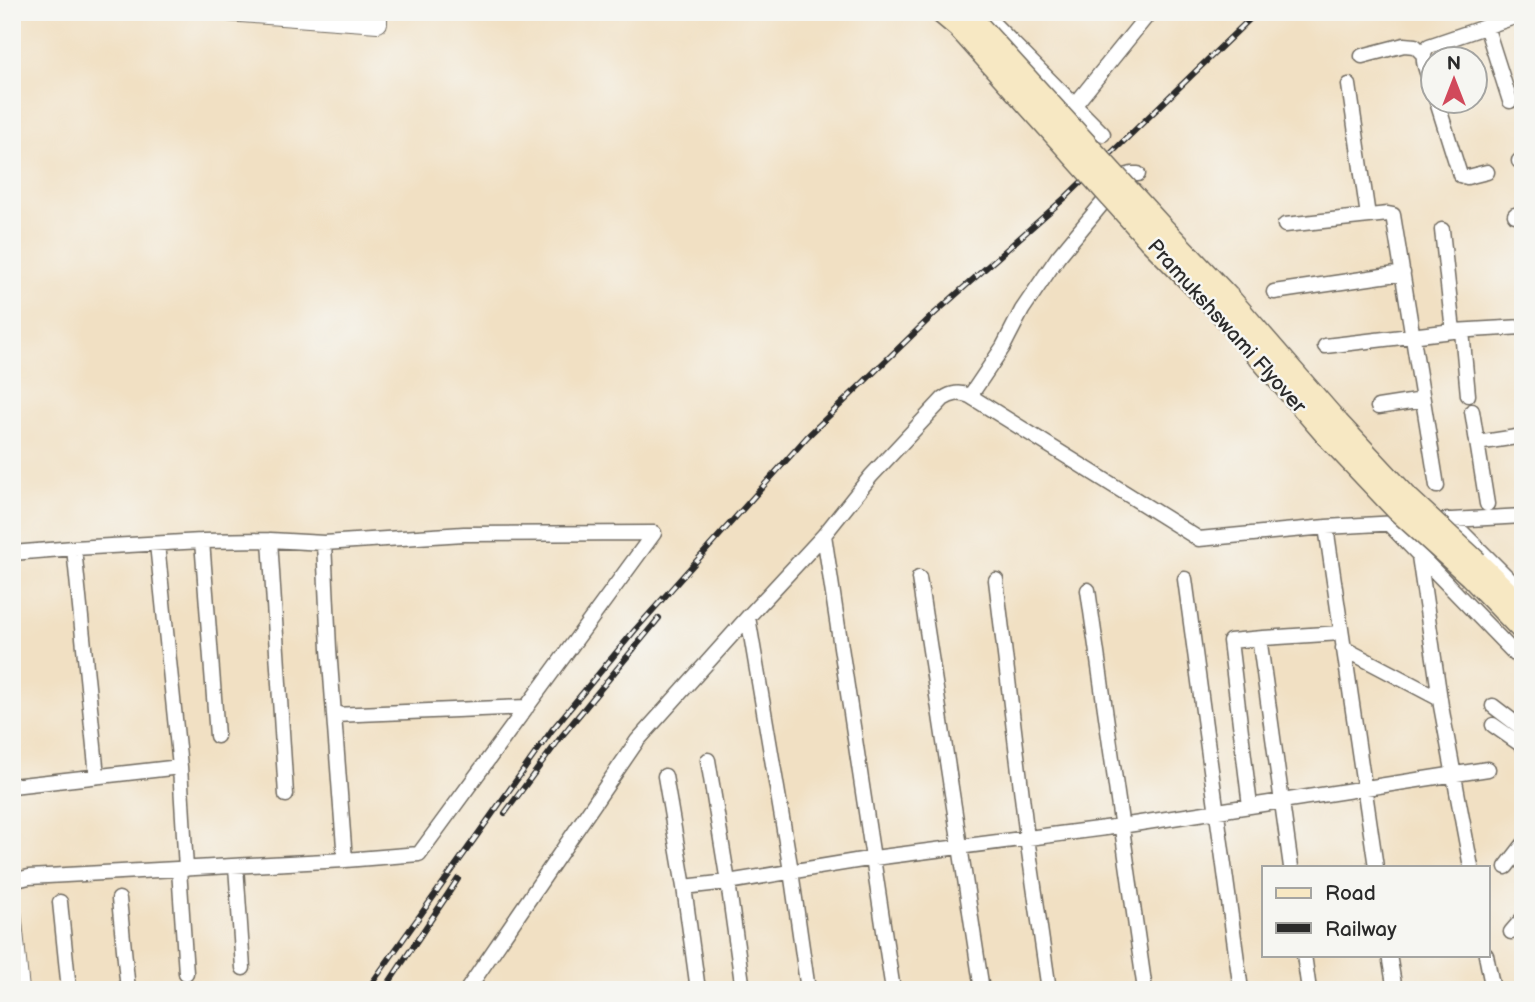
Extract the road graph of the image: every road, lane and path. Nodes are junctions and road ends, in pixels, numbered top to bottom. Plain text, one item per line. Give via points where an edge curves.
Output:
1 (227, 12) edge
2 (377, 12) edge
3 (940, 12) edge
4 (963, 12) edge
5 (982, 12) edge
6 (1150, 12) edge
7 (1523, 14) edge
8 (1489, 21) edge
9 (1429, 46) edge
10 (1420, 51) edge
11 (1362, 56) dead end
12 (1349, 85) dead end
13 (1510, 101) dead end
14 (1074, 106) junction
15 (1441, 116) edge
16 (1103, 134) dead end
17 (1487, 172) dead end
18 (1139, 174) dead end
19 (1368, 216) junction
20 (1285, 225) dead end
21 (1442, 230) dead end
22 (1404, 273) junction
23 (1274, 292) dead end
24 (1523, 327) edge
25 (1457, 331) junction
26 (1413, 337) junction
27 (1325, 346) dead end
28 (1468, 395) dead end
29 (970, 396) junction
30 (1423, 400) junction
31 (1378, 407) dead end
32 (1472, 411) dead end
33 (1523, 436) edge
34 (1477, 443) junction
35 (1437, 486) dead end
36 (1487, 504) dead end
37 (1523, 516) edge
38 (1451, 520) junction
39 (1389, 524) junction
40 (1326, 527) junction
41 (824, 535) junction
42 (270, 540) junction
43 (202, 541) junction
44 (324, 543) junction
45 (158, 544) junction
46 (75, 548) junction
47 (12, 553) edge
48 (1419, 556) junction
49 (919, 578) dead end
50 (1185, 579) dead end
51 (996, 580) dead end
52 (1519, 586) edge
53 (1088, 590) dead end
54 (1523, 607) edge
55 (748, 617) junction
56 (1523, 631) edge
57 (1341, 633) junction
58 (1263, 638) junction
59 (1343, 648) junction
60 (1523, 662) edge
61 (1440, 699) junction
62 (1493, 706) dead end
63 (527, 707) junction
64 (334, 715) junction
65 (1493, 725) dead end
66 (1523, 729) edge
67 (217, 736) dead end
68 (1523, 746) edge
69 (708, 760) dead end
70 (180, 767) junction
71 (1488, 769) dead end
72 (1454, 775) junction
73 (97, 776) junction
74 (665, 776) dead end
75 (12, 786) edge
76 (1364, 788) junction
77 (286, 795) dead end
78 (1281, 801) junction
79 (1250, 806) junction
80 (1216, 811) junction
81 (1121, 826) junction
82 (1027, 838) junction
83 (1523, 845) edge
84 (961, 846) junction
85 (874, 858) junction
86 (345, 860) junction
87 (236, 866) junction
88 (1291, 866) edge
89 (1376, 866) edge
90 (1471, 866) edge
91 (1506, 867) dead end
92 (183, 869) junction
93 (791, 871) junction
94 (12, 881) edge
95 (729, 882) junction
96 (684, 887) junction
97 (119, 898) dead end
98 (60, 902) dead end
99 (12, 912) edge
100 (1523, 918) edge
101 (1511, 932) dead end
102 (1304, 956) edge
103 (1389, 956) edge
104 (1486, 956) edge
105 (243, 968) dead end
106 (186, 973) dead end
107 (20, 990) edge
108 (69, 990) edge
109 (128, 990) edge
110 (467, 990) edge
111 (698, 990) edge
112 (743, 990) edge
113 (808, 990) edge
114 (893, 990) edge
115 (982, 990) edge
116 (1049, 990) edge
117 (1144, 990) edge
118 (1241, 990) edge
119 (1309, 990) edge
120 (1395, 990) edge
121 (1493, 990) edge

1 - 2 street via 378,23
3 - 56 main road, Pramukshswami Flyover, bridge via 1220,312 1344,455
4 - 54 main road, Pramukshswami Flyover, bridge via 1232,301 1356,443
5 - 14 street
6 - 14 street
7 - 8 street
8 - 9 street
8 - 13 street
10 - 11 street via 1404,45
12 - 19 street
14 - 16 street
15 - 17 street via 1460,175
18 - 29 street via 1125,176 1058,257
19 - 20 street
19 - 22 street via 1393,215
21 - 25 street
22 - 23 street
22 - 26 street
24 - 25 street
25 - 26 street
25 - 28 street
26 - 27 street
26 - 30 street
29 - 40 street via 1195,538
29 - 41 street via 957,393 943,399
30 - 31 street
30 - 35 street
32 - 34 street
33 - 34 street
34 - 36 street
37 - 38 street
38 - 39 street
38 - 52 street
39 - 40 street
39 - 48 street
40 - 57 street
41 - 55 street
41 - 85 street
42 - 43 street
42 - 44 street
42 - 77 street
43 - 45 street
43 - 67 street
44 - 63 street via 464,534 654,533
44 - 64 street
45 - 46 street
45 - 70 street
46 - 47 street
46 - 73 street
48 - 60 street
48 - 61 street
49 - 84 street
50 - 80 street
51 - 82 street
53 - 81 street
55 - 93 street
55 - 110 street via 637,741
57 - 58 street
57 - 59 street
58 - 78 street via 1259,649
58 - 79 street via 1230,641
59 - 61 street
59 - 76 street
61 - 72 street
62 - 66 street
63 - 64 street
63 - 86 street via 419,854
64 - 86 street
65 - 68 street
69 - 95 street
70 - 73 street
70 - 92 street
71 - 72 street
72 - 76 street
72 - 90 street
73 - 75 street
74 - 96 street
76 - 78 street
76 - 89 street
78 - 79 street
78 - 88 street
79 - 80 street
80 - 81 street
80 - 118 street
81 - 82 street
81 - 117 street
82 - 84 street
82 - 116 street
83 - 91 street
84 - 85 street
84 - 115 street
85 - 93 street
85 - 114 street
86 - 87 street
87 - 92 street
87 - 105 street
92 - 94 street
92 - 106 street
93 - 95 street
93 - 113 street
95 - 96 street
95 - 112 street
96 - 111 street
97 - 109 street
98 - 108 street
99 - 107 street
100 - 101 street
102 - 119 street
103 - 120 street
104 - 121 street

